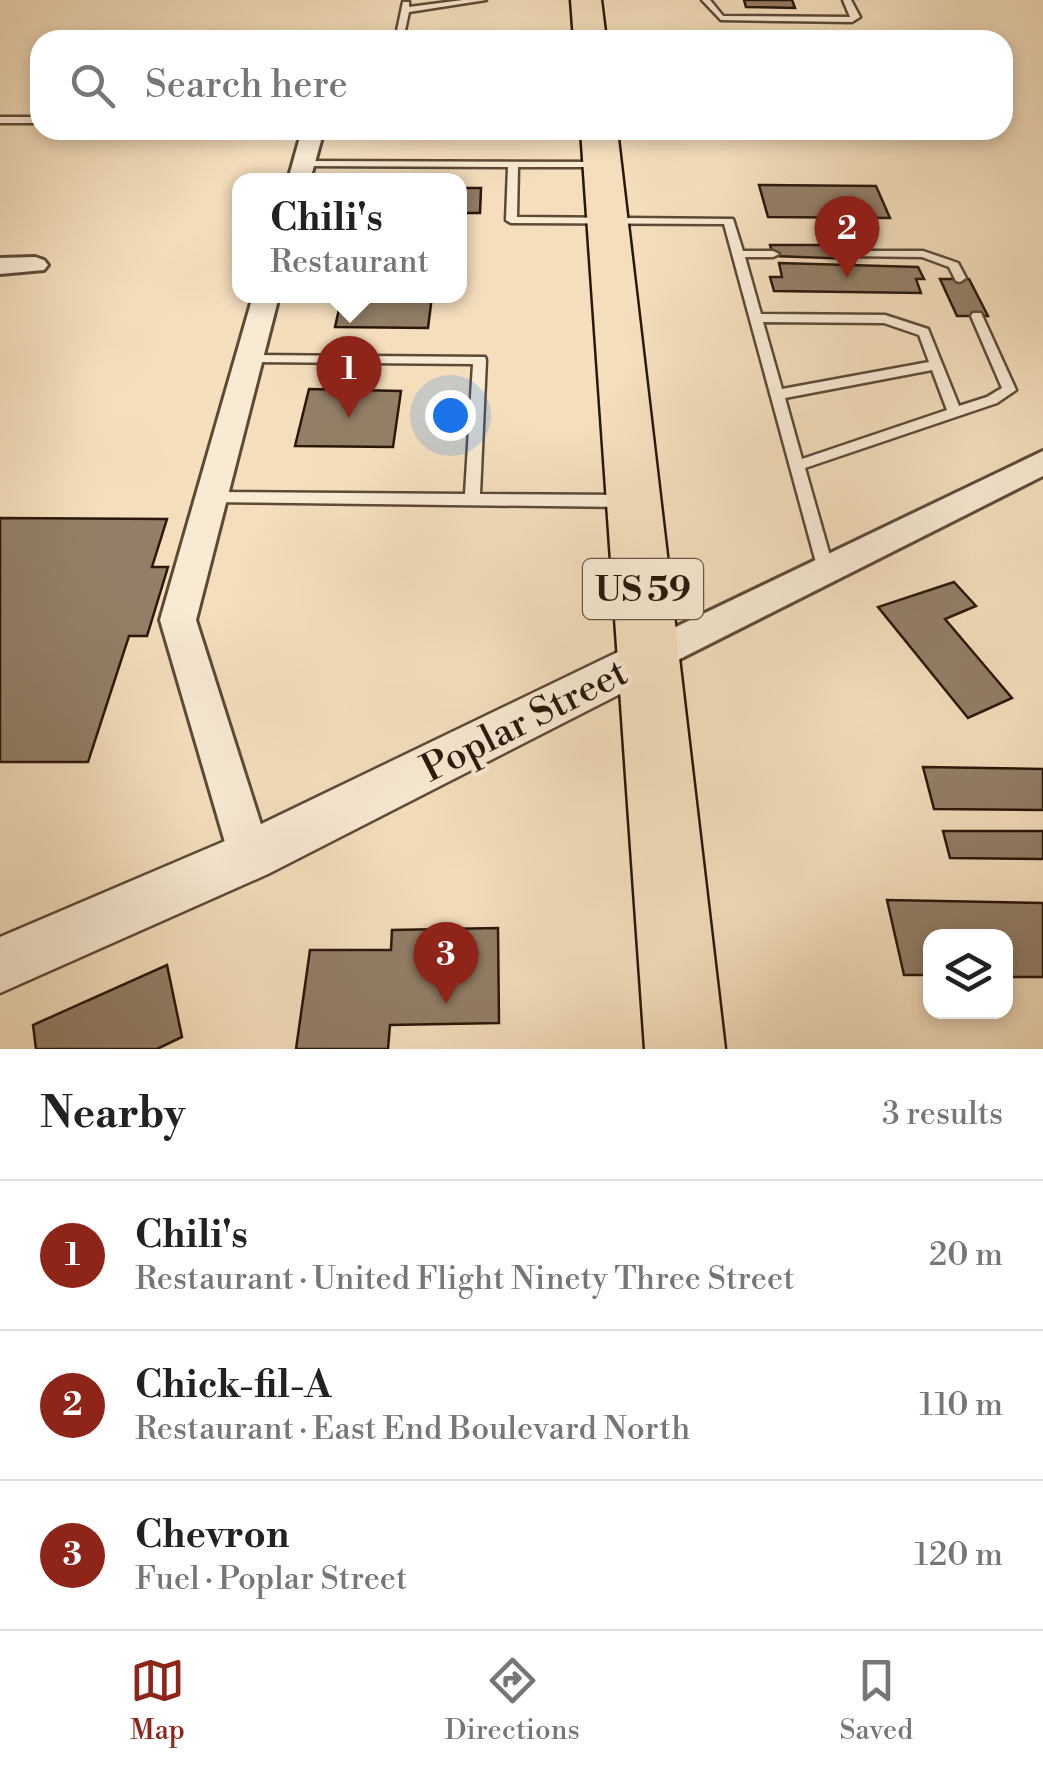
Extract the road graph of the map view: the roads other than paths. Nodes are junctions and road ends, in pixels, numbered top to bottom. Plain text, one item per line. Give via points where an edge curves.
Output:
1 (482, 0) edge
2 (586, 0) edge
3 (706, 0) edge
4 (847, 0) edge
5 (406, 5) edge
6 (401, 30) edge
7 (589, 30) edge
8 (0, 120) edge
9 (30, 120) edge
10 (310, 140) edge
11 (512, 164) junction
12 (602, 171) edge
13 (301, 172) edge
14 (738, 254) junction
15 (773, 254) dead end
16 (852, 254) dead end
17 (0, 266) edge
18 (35, 266) dead end
19 (960, 278) dead end
20 (264, 303) edge
21 (977, 316) dead end
22 (756, 318) junction
23 (248, 359) junction
24 (936, 365) junction
25 (777, 395) junction
26 (956, 413) junction
27 (1043, 462) edge
28 (796, 466) junction
29 (209, 498) junction
30 (472, 500) junction
31 (635, 502) junction
32 (826, 570) junction
33 (649, 657) junction
34 (250, 856) junction
35 (0, 965) edge
36 (685, 1049) edge

1 - 5 lane
2 - 7 highway
3 - 4 lane via 721,18 761,22 852,20
5 - 6 lane
8 - 9 lane
10 - 13 street
11 - 12 lane
11 - 12 lane via 511,220
11 - 13 lane
12 - 14 lane via 729,221
12 - 31 highway, US 59
14 - 15 lane
14 - 22 lane
16 - 19 lane via 923,254 954,265
17 - 18 street
20 - 23 street
21 - 26 lane via 1008,390
22 - 24 lane via 885,319 924,332
22 - 25 lane
23 - 29 street
23 - 30 lane via 480,360
24 - 25 lane
24 - 26 lane
25 - 28 lane
26 - 28 lane
27 - 32 street, Poplar Street
28 - 32 lane
29 - 30 lane
29 - 34 street via 178,620
30 - 31 lane
31 - 33 highway, US 59
32 - 33 street, Poplar Street
33 - 34 street, Poplar Street
33 - 36 highway, US 59
34 - 35 street, Poplar Street

